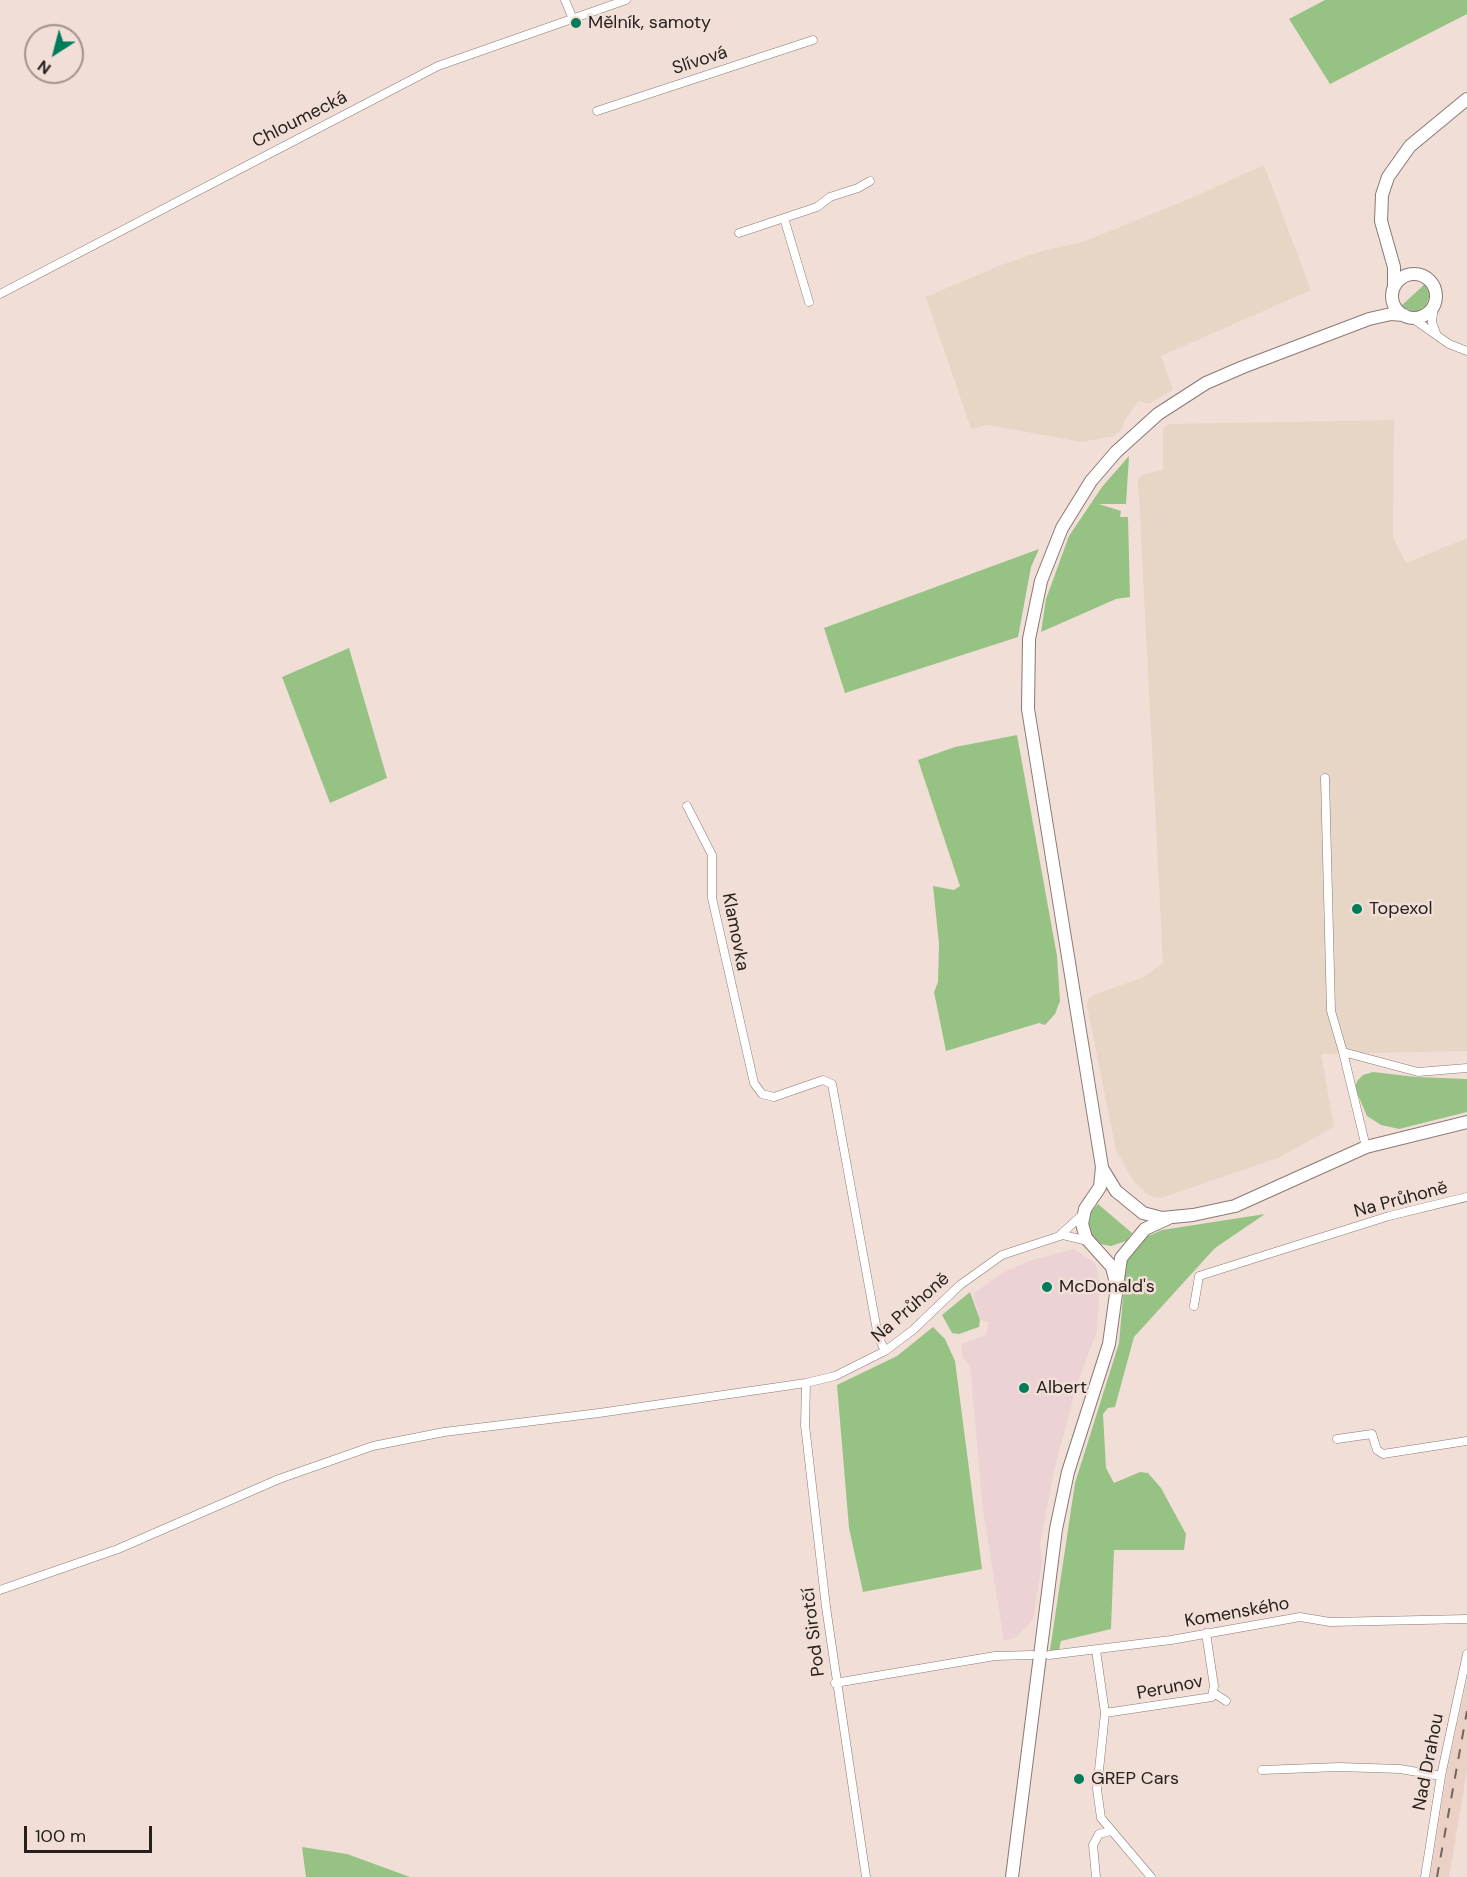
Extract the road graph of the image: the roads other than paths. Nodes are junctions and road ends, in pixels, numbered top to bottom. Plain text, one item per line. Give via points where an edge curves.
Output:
1 (565, 0) edge
2 (626, 0) edge
3 (573, 19) junction
4 (813, 40) dead end
5 (1467, 99) edge
6 (597, 111) dead end
7 (870, 181) dead end
8 (784, 218) junction
9 (739, 233) dead end
10 (1390, 254) junction
11 (1415, 274) junction
12 (1393, 291) junction
13 (0, 294) edge
14 (809, 302) dead end
15 (1434, 304) junction
16 (1408, 317) junction
17 (1369, 319) junction
18 (1437, 335) junction
19 (1467, 351) edge
20 (1325, 778) dead end
21 (687, 806) dead end
22 (1343, 1052) junction
23 (1467, 1068) edge
24 (1467, 1122) edge
25 (1366, 1147) junction
26 (1102, 1167) junction
27 (1123, 1196) junction
28 (1467, 1197) edge
29 (1092, 1200) junction
30 (1135, 1206) junction
31 (1083, 1214) junction
32 (1169, 1218) junction
33 (1056, 1237) junction
34 (1132, 1242) junction
35 (1093, 1245) junction
36 (1116, 1283) junction
37 (1194, 1306) dead end
38 (885, 1351) junction
39 (806, 1383) junction
40 (1337, 1439) dead end
41 (1467, 1440) edge
42 (0, 1590) edge
43 (1467, 1619) edge
44 (1206, 1633) junction
45 (1096, 1650) junction
46 (1467, 1654) edge
47 (1032, 1655) dead end
48 (1049, 1655) dead end
49 (835, 1683) junction
50 (1214, 1693) junction
51 (1226, 1701) dead end
52 (1105, 1713) junction
53 (1262, 1770) dead end
54 (1441, 1776) junction
55 (1111, 1832) junction
56 (866, 1877) edge
57 (1012, 1877) edge
58 (1096, 1877) edge
59 (1151, 1877) edge
60 (1425, 1877) edge

1 - 3 street
2 - 3 street, Chloumecká
3 - 13 street, Chloumecká via 438,66
4 - 6 street, Slívová
5 - 10 main road via 1410,146 1388,177 1381,212
7 - 8 street via 830,197 818,207
8 - 9 street
8 - 14 street
10 - 11 main road
10 - 12 main road via 1395,273
11 - 12 main road via 1405,276
11 - 15 main road via 1432,285 1436,294
12 - 16 main road via 1395,307
12 - 17 main road via 1386,304
15 - 16 main road via 1427,314
15 - 18 street via 1432,322
16 - 17 main road via 1391,314
16 - 18 street
17 - 26 main road via 1225,374 1158,414 1091,481 1062,528 1041,581 1029,639 1028,709
18 - 19 street
20 - 22 street via 1331,1011
21 - 38 street, Klamovka via 712,855 711,893 754,1083 762,1094 781,1096 823,1080 832,1084 878,1336
22 - 23 street via 1418,1072
22 - 25 street
24 - 25 main road
25 - 32 main road via 1235,1206
26 - 27 main road
26 - 29 main road via 1100,1187
27 - 29 main road via 1107,1194
27 - 30 main road
28 - 37 street, Na Průhoně via 1389,1216 1199,1276
29 - 31 main road
30 - 32 main road via 1148,1215
30 - 34 main road via 1140,1222
31 - 33 street, Na Průhoně
31 - 35 main road via 1083,1228
32 - 34 main road via 1150,1226
33 - 35 street, Na Průhoně via 1070,1236
33 - 38 street, Na Průhoně via 990,1262
34 - 35 main road via 1113,1252
34 - 36 main road via 1121,1258
35 - 36 main road via 1112,1267
36 - 57 main road via 1109,1344 1078,1438 1056,1529
38 - 39 street, Na Průhoně via 851,1370
39 - 42 street, Na Průhoně via 444,1432 373,1446 279,1479 118,1549
39 - 49 street, Pod Sirotčí via 805,1425
40 - 41 street via 1372,1434 1378,1452 1383,1454
43 - 44 street, Komenského via 1330,1622 1300,1617
44 - 45 street, Komenského
44 - 50 street, Perunov
45 - 48 street, Komenského
45 - 52 street
46 - 54 street, Nad Drahou
47 - 49 street via 995,1656
49 - 56 street, Pod Sirotčí
50 - 51 street
50 - 52 street, Perunov via 1209,1698
52 - 55 street via 1097,1789 1101,1818
53 - 54 street via 1400,1769
54 - 60 street, Nad Drahou
55 - 58 street via 1098,1834 1093,1845
55 - 59 street

